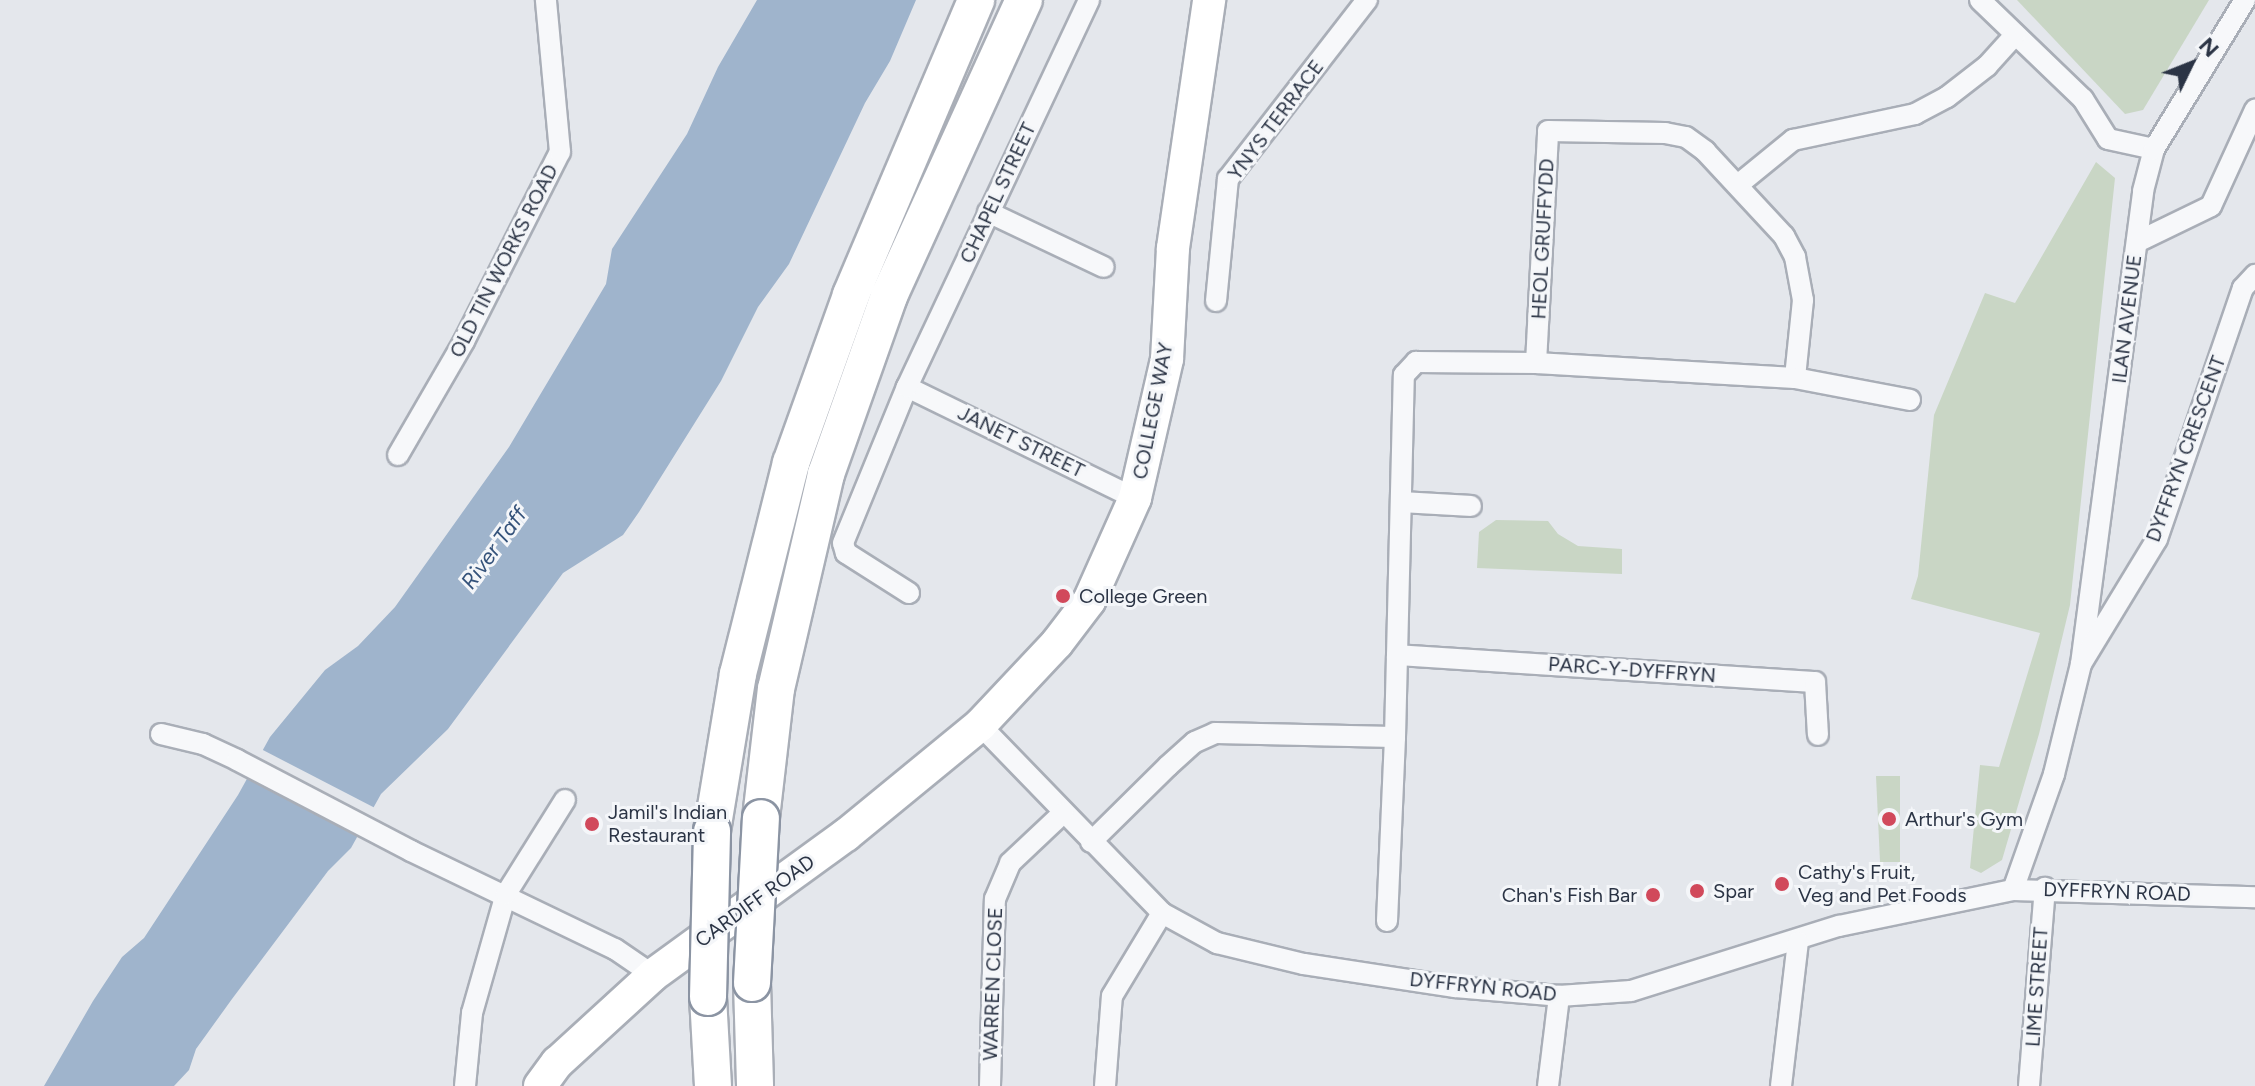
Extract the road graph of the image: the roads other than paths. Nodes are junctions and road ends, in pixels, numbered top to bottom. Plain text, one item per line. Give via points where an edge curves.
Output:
1 (976, 0) edge
2 (1024, 0) edge
3 (1089, 0) edge
4 (1209, 0) edge
5 (1367, 0) edge
6 (1980, 0) edge
7 (2245, 0) edge
8 (546, 3) edge
9 (2015, 35) junction
10 (2255, 110) edge
11 (2154, 149) junction
12 (1739, 184) junction
13 (988, 212) junction
14 (2137, 242) junction
15 (1104, 267) dead end
16 (2255, 275) edge
17 (1216, 301) dead end
18 (1536, 363) junction
19 (1795, 378) junction
20 (907, 387) junction
21 (1910, 400) dead end
22 (398, 455) dead end
23 (1135, 498) junction
24 (1402, 502) junction
25 (1471, 506) dead end
26 (909, 593) dead end
27 (1397, 655) junction
28 (2081, 664) junction
29 (980, 725) junction
30 (161, 734) dead end
31 (1818, 735) dead end
32 (1395, 737) junction
33 (565, 800) dead end
34 (1063, 813) junction
35 (1091, 842) junction
36 (2045, 888) junction
37 (2013, 890) junction
38 (506, 894) junction
39 (2255, 897) edge
40 (1162, 913) junction
41 (1387, 921) dead end
42 (1798, 942) junction
43 (653, 975) junction
44 (1559, 996) junction
45 (465, 1086) edge
46 (540, 1086) edge
47 (713, 1086) edge
48 (755, 1086) edge
49 (990, 1086) edge
50 (1105, 1086) edge
51 (1548, 1086) edge
52 (1781, 1086) edge
53 (2029, 1086) edge

1 - 47 highway, bridge via 851,295 791,463 738,674 712,831 708,997
2 - 48 highway, bridge via 889,296 826,474 776,689 761,818 752,983
3 - 13 street, CHAPEL STREET
4 - 23 main road, COLLEGE WAY via 1173,248 1167,359
5 - 17 street, YNYS TERRACE via 1228,179
6 - 9 street
7 - 11 street, ILAN AVENUE
8 - 22 street, OLD TIN WORKS ROAD via 560,152 464,341
9 - 11 street via 2083,99 2108,139
9 - 12 street via 1987,66 1915,114 1793,140
10 - 14 street via 2211,206
11 - 14 street, ILAN AVENUE
12 - 18 street, HEOL GRUFFYDD via 1686,137 1548,131
12 - 19 street, HEOL GRUFFYDD via 1784,236 1801,279
13 - 15 street
13 - 20 street, CHAPEL STREET
14 - 28 street, ILAN AVENUE
16 - 28 street, DYFFRYN CRESCENT via 2243,288 2157,539
18 - 19 street
18 - 24 street via 1416,362 1404,375
19 - 21 street
20 - 23 street, JANET STREET
20 - 26 street, CHAPEL STREET via 842,547
23 - 29 main road, COLLEGE WAY via 1089,601
24 - 25 street
24 - 27 street
27 - 31 street, PARC-Y-DYFFRYN via 1815,682
27 - 32 street
28 - 37 street, DYFFRYN CRESCENT via 2054,774
29 - 34 street, DYFFRYN ROAD
29 - 43 main road, CARDIFF ROAD via 846,835
30 - 38 street via 203,744
32 - 35 street via 1215,733 1195,742
32 - 41 street
33 - 38 street
34 - 35 street, DYFFRYN ROAD
34 - 49 street, WARREN CLOSE via 1010,863 995,899
35 - 40 street, DYFFRYN ROAD
36 - 37 street, DYFFRYN ROAD
36 - 39 street, DYFFRYN ROAD
36 - 53 street, LIME STREET
37 - 42 street, DYFFRYN ROAD via 1839,926
38 - 43 street via 615,949
38 - 45 street via 472,1013
40 - 44 street, DYFFRYN ROAD via 1217,943 1304,964 1455,987
40 - 50 street via 1112,996
42 - 44 street, DYFFRYN ROAD via 1631,991
42 - 52 street
43 - 46 main road, CARDIFF ROAD via 557,1063
44 - 51 street

